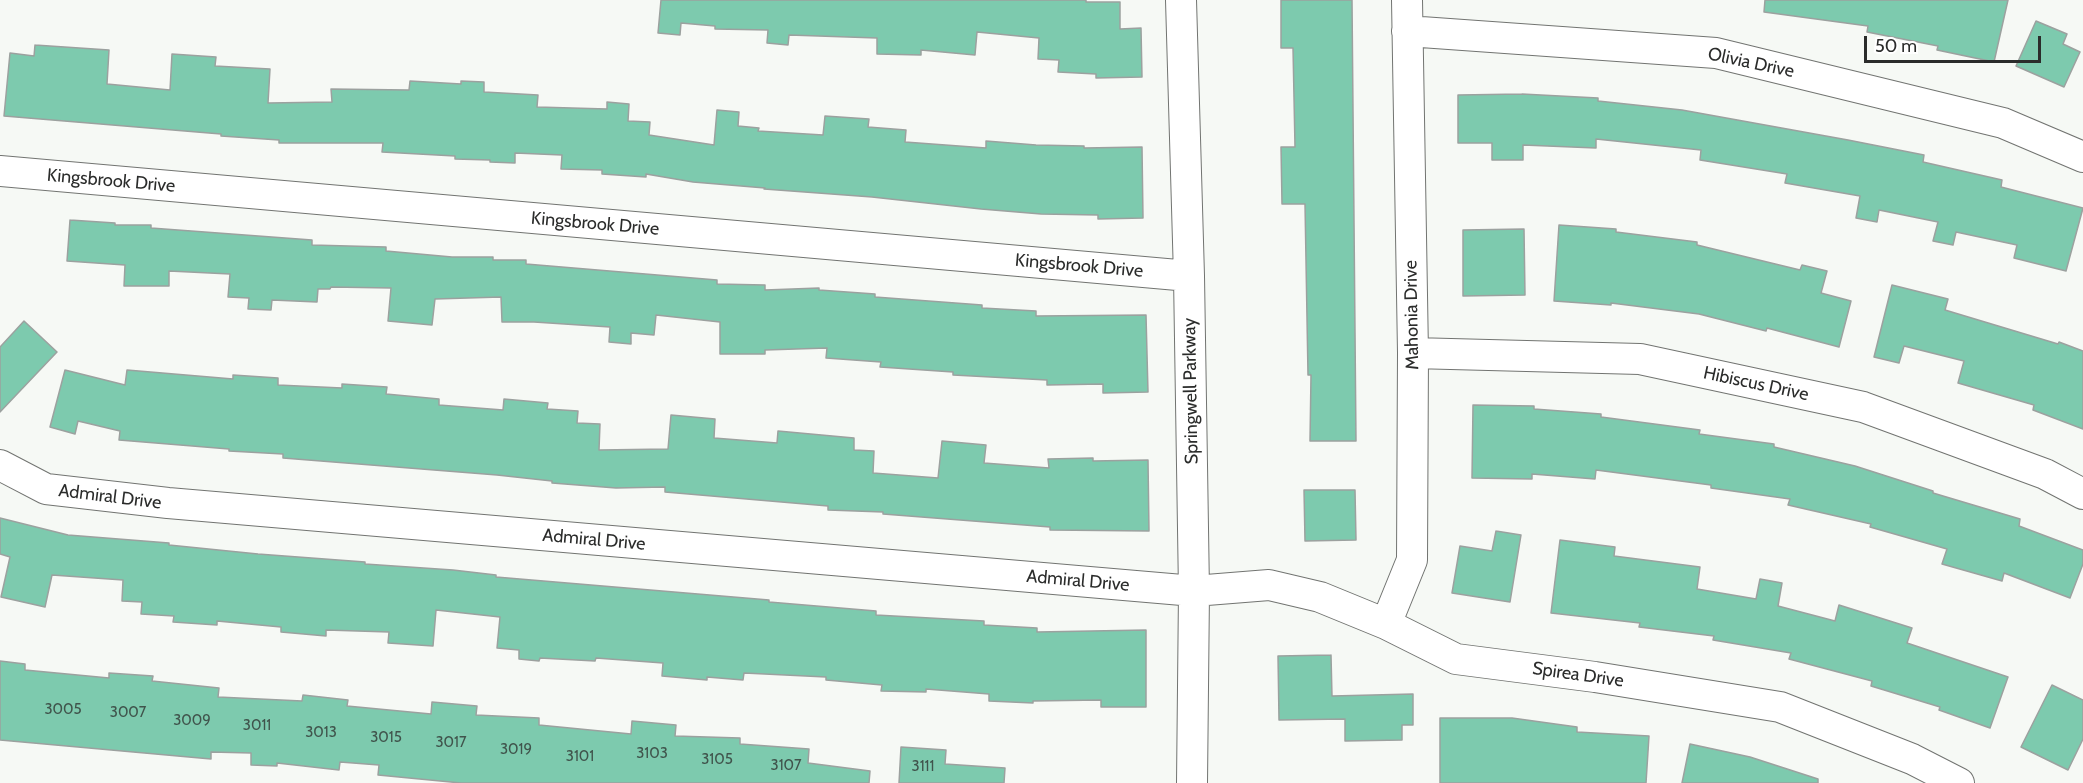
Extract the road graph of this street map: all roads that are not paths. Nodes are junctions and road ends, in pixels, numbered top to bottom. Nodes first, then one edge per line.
1 (1181, 0) edge
2 (1407, 0) edge
3 (1407, 30) junction
4 (2083, 157) edge
5 (0, 171) edge
6 (1190, 276) junction
7 (1413, 353) junction
8 (0, 465) edge
9 (2083, 494) edge
10 (1194, 591) junction
11 (1386, 624) junction
12 (1192, 783) edge
13 (1959, 783) edge

1 - 6 street, Springwell Parkway
2 - 3 street, Mahonia Drive
3 - 4 street, Olivia Drive
3 - 7 street, Mahonia Drive
5 - 6 street, Kingsbrook Drive
6 - 10 street, Springwell Parkway
7 - 9 street, Hibiscus Drive
7 - 11 street, Mahonia Drive
8 - 10 street, Admiral Drive
10 - 11 street, Spirea Drive
10 - 12 street, Springwell Parkway
11 - 13 street, Spirea Drive

